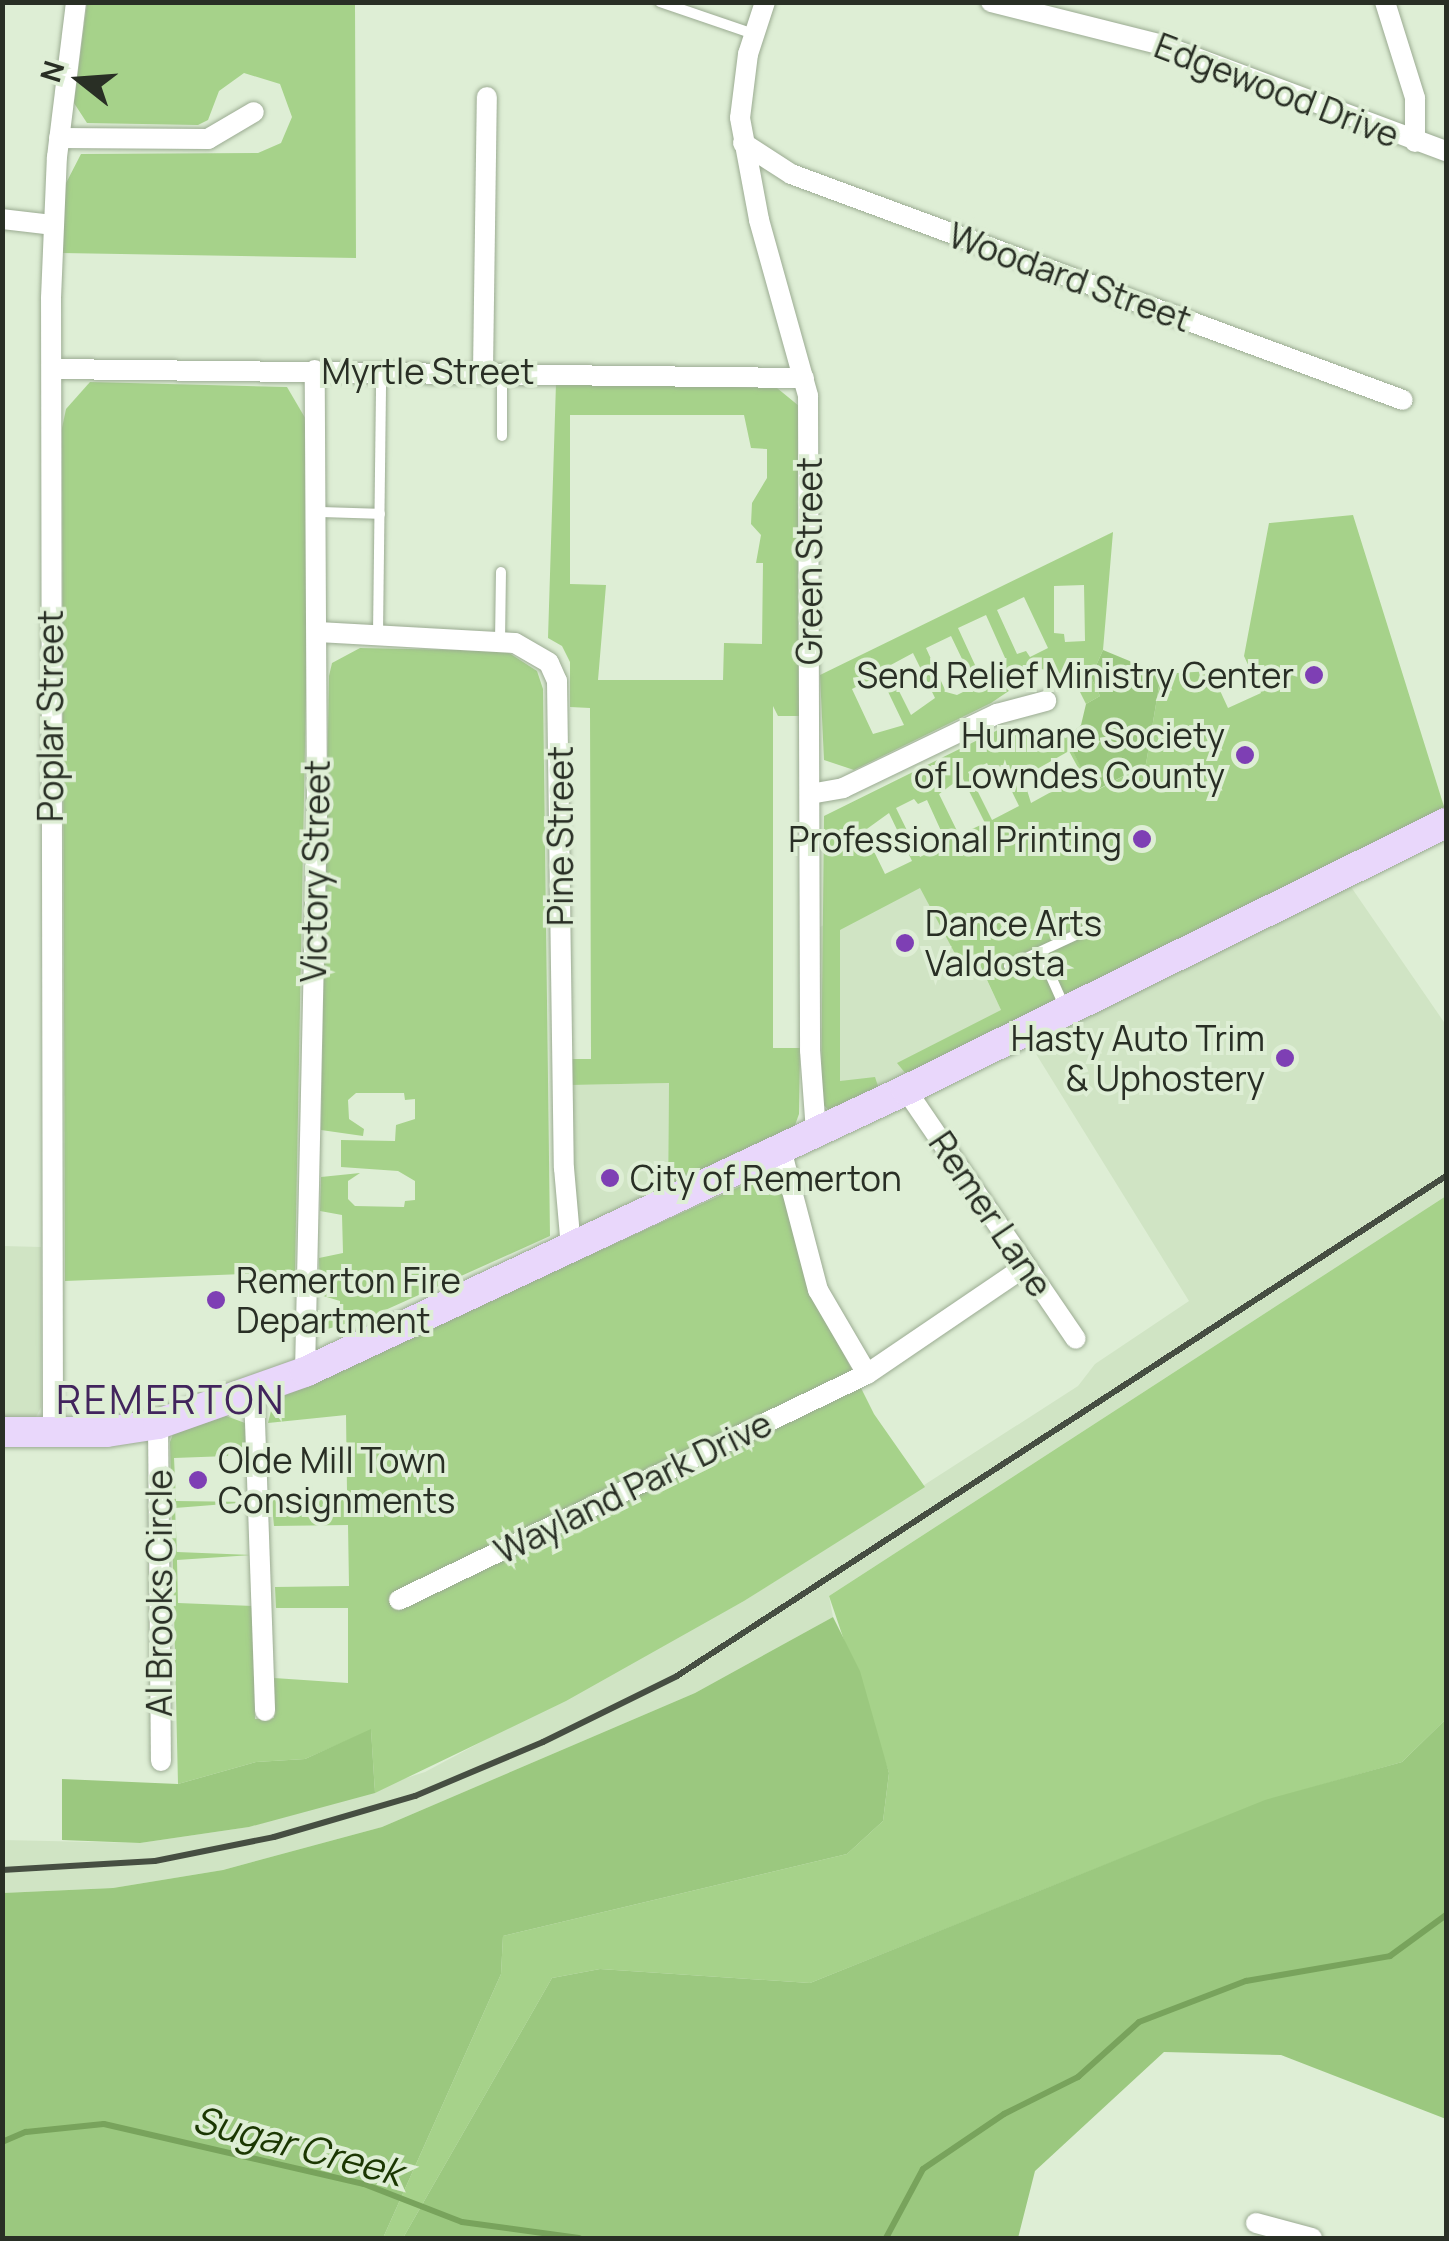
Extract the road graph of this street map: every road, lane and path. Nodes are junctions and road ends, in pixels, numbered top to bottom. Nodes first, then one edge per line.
1 (76, 2) edge
2 (660, 2) edge
3 (991, 2) edge
4 (1385, 2) edge
5 (761, 4) edge
6 (754, 34) junction
7 (487, 97) dead end
8 (254, 112) dead end
9 (60, 138) junction
10 (1415, 142) junction
11 (743, 143) junction
12 (1446, 151) edge
13 (2, 219) edge
14 (53, 225) junction
15 (52, 369) junction
16 (315, 370) junction
17 (381, 371) junction
18 (493, 371) junction
19 (804, 378) junction
20 (1404, 400) dead end
21 (502, 436) dead end
22 (318, 512) junction
23 (380, 514) junction
24 (501, 572) dead end
25 (318, 632) junction
26 (378, 634) junction
27 (500, 642) junction
28 (1046, 701) dead end
29 (810, 794) junction
30 (1446, 822) edge
31 (1084, 931) dead end
32 (1040, 952) junction
33 (1009, 966) dead end
34 (1066, 1009) junction
35 (906, 1090) junction
36 (816, 1132) junction
37 (781, 1149) junction
38 (571, 1248) junction
39 (1026, 1266) junction
40 (1076, 1338) dead end
41 (304, 1372) junction
42 (867, 1374) junction
43 (254, 1393) junction
44 (158, 1424) junction
45 (2, 1432) edge
46 (53, 1432) junction
47 (399, 1600) dead end
48 (265, 1711) dead end
49 (161, 1761) dead end
50 (1256, 2223) dead end
51 (1312, 2238) edge

1 - 9 street, Poplar Street
2 - 6 lane
3 - 10 street, Edgewood Drive
4 - 10 street
5 - 6 street, Green Street
6 - 11 street, Green Street
7 - 18 street
8 - 9 street
9 - 14 street, Poplar Street
10 - 12 street, Edgewood Drive
11 - 19 street, Green Street
11 - 20 street, Woodard Street
13 - 14 street
14 - 15 street, Poplar Street
15 - 16 street, Myrtle Street
15 - 46 street, Poplar Street
16 - 17 street, Myrtle Street
16 - 22 street, Victory Street
17 - 18 street, Myrtle Street
17 - 23 lane
18 - 19 street, Myrtle Street
18 - 21 lane
19 - 29 street, Green Street
22 - 23 lane
22 - 25 street, Victory Street
23 - 26 lane
24 - 27 lane
25 - 26 street, Pine Street
25 - 41 street, Victory Street
26 - 27 street, Pine Street
27 - 38 street, Pine Street
28 - 29 street
29 - 36 street, Green Street
30 - 34 street
31 - 32 lane
32 - 33 lane
32 - 34 lane
34 - 35 street
35 - 36 street
35 - 39 street, Remer Lane
36 - 37 street
37 - 38 street
37 - 42 street
38 - 41 street
39 - 40 street, Remer Lane
39 - 42 street, Wayland Park Drive
41 - 43 street
42 - 47 street, Wayland Park Drive
43 - 44 street
43 - 48 street
44 - 46 street
44 - 49 street, Al Brooks Circle
45 - 46 street
50 - 51 street

